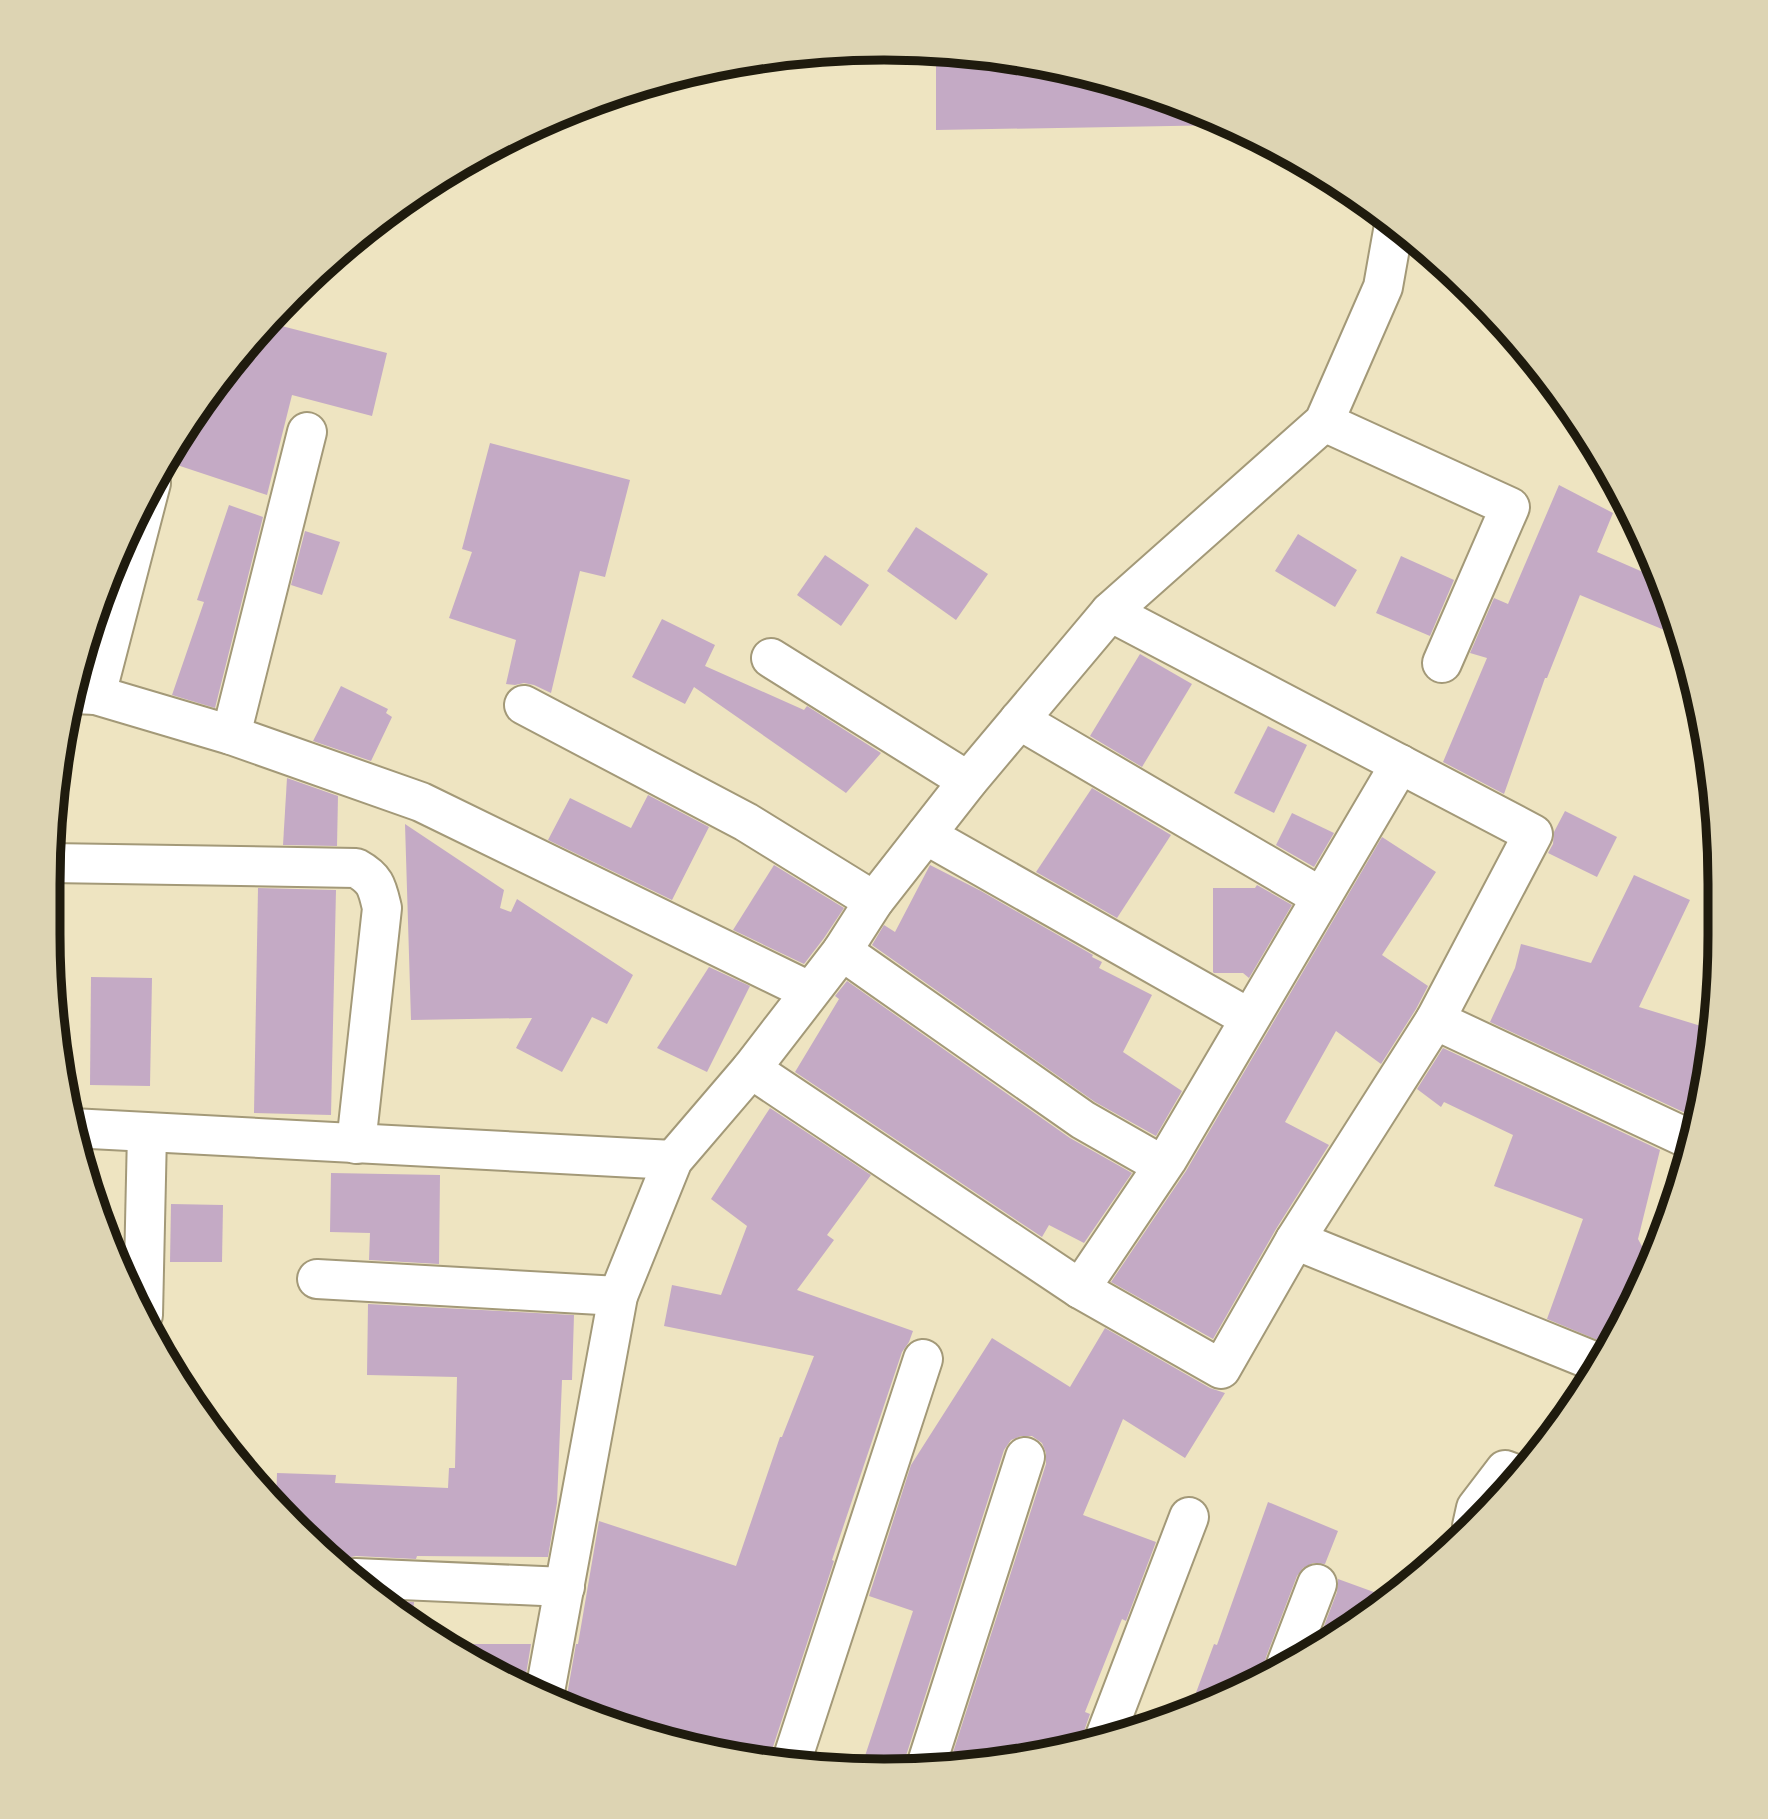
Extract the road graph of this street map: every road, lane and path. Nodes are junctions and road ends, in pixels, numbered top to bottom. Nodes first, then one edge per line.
1 (1392, 235) edge
2 (1324, 422) junction
3 (307, 432) dead end
4 (130, 552) edge
5 (1111, 612) junction
6 (771, 658) dead end
7 (1442, 663) dead end
8 (85, 695) edge
9 (524, 705) dead end
10 (1019, 720) junction
11 (231, 735) junction
12 (1400, 764) junction
13 (968, 781) junction
14 (926, 835) junction
15 (60, 863) edge
16 (1321, 897) junction
17 (874, 901) junction
18 (842, 951) junction
19 (809, 991) junction
20 (1249, 1018) junction
21 (1435, 1020) junction
22 (751, 1069) junction
23 (83, 1129) edge
24 (147, 1133) junction
25 (1683, 1136) edge
26 (356, 1144) junction
27 (673, 1160) junction
28 (1162, 1165) junction
29 (1295, 1240) junction
30 (317, 1279) dead end
31 (1080, 1289) junction
32 (618, 1296) junction
33 (143, 1297) edge
34 (923, 1359) dead end
35 (1590, 1360) edge
36 (1025, 1457) dead end
37 (1510, 1472) edge
38 (1476, 1509) edge
39 (1189, 1517) dead end
40 (369, 1579) edge
41 (1317, 1584) dead end
42 (565, 1587) junction
43 (1291, 1652) edge
44 (546, 1687) edge
45 (1108, 1728) edge
46 (794, 1754) edge
47 (928, 1758) edge

1 - 2 street
2 - 5 street
2 - 7 street
3 - 11 street
4 - 8 street
5 - 10 street
5 - 12 street
6 - 13 street
8 - 11 street
9 - 17 street
10 - 13 street
10 - 16 street
11 - 19 street
12 - 16 street
12 - 21 street
13 - 14 street
14 - 17 street
14 - 20 street
15 - 26 street
16 - 20 street
17 - 18 street
18 - 19 street
18 - 28 street
19 - 22 street
20 - 28 street
21 - 25 street
21 - 29 street
22 - 27 street
22 - 31 street
23 - 24 street
24 - 26 street
24 - 33 street
26 - 27 street
27 - 32 street
28 - 31 street
29 - 31 street
29 - 35 street
30 - 32 street
32 - 42 street
34 - 46 street
36 - 47 street
37 - 38 street
39 - 45 street
40 - 42 street
41 - 43 street
42 - 44 street

